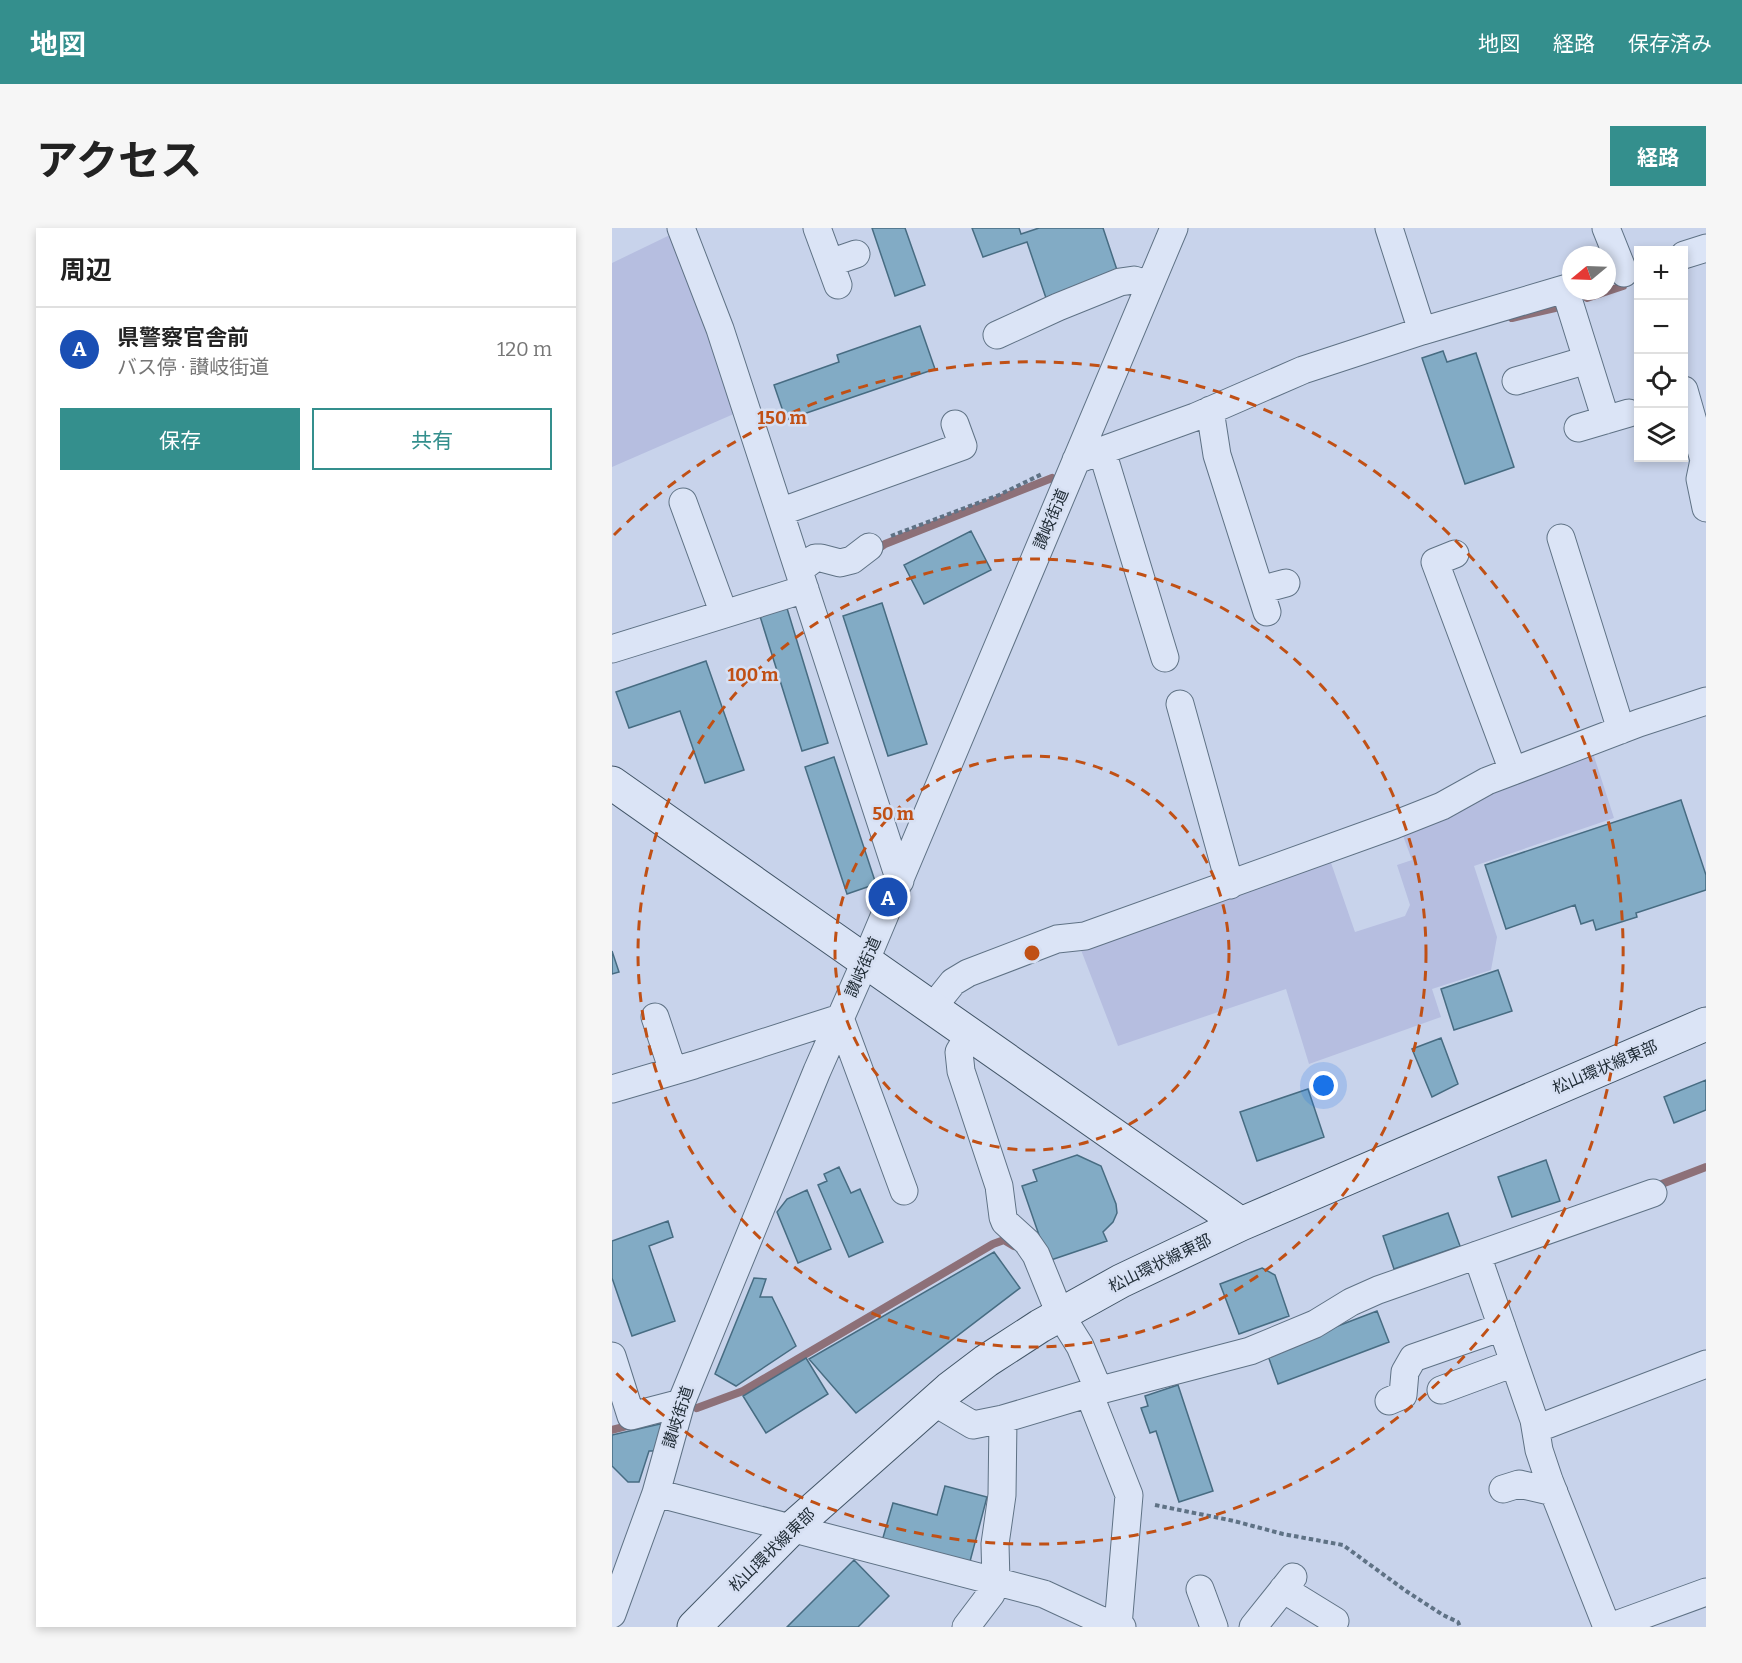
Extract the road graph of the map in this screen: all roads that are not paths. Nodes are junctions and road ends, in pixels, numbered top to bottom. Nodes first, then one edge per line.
1 (681, 228) edge
2 (817, 228) edge
3 (1174, 228) edge
4 (1389, 228) edge
5 (1606, 228) edge
6 (1706, 248) edge
7 (1688, 253) edge
8 (856, 254) dead end
9 (1629, 271) edge
10 (1150, 285) junction
11 (1562, 290) edge
12 (1571, 300) edge
13 (1422, 331) junction
14 (997, 335) dead end
15 (1587, 360) junction
16 (1516, 381) dead end
17 (1688, 407) edge
18 (1210, 410) junction
19 (955, 424) dead end
20 (1578, 428) dead end
21 (1102, 451) junction
22 (1076, 460) junction
23 (683, 502) dead end
24 (1706, 508) edge
25 (780, 512) junction
26 (1561, 538) dead end
27 (869, 547) road end
28 (1455, 554) dead end
29 (802, 579) junction
30 (1286, 583) dead end
31 (724, 614) junction
32 (613, 645) edge
33 (1165, 658) dead end
34 (1706, 701) edge
35 (1180, 704) dead end
36 (1621, 730) junction
37 (1513, 771) junction
38 (612, 783) edge
39 (900, 881) junction
40 (1230, 885) junction
41 (865, 962) junction
42 (933, 1007) junction
43 (655, 1017) dead end
44 (840, 1018) junction
45 (1706, 1024) edge
46 (970, 1033) junction
47 (673, 1071) junction
48 (612, 1089) edge
49 (904, 1191) dead end
50 (1653, 1193) dead end
51 (1241, 1224) junction
52 (1477, 1255) junction
53 (1060, 1314) junction
54 (1502, 1327) junction
55 (612, 1357) edge
56 (1514, 1363) junction
57 (1706, 1364) edge
58 (1441, 1390) dead end
59 (1093, 1392) junction
60 (1389, 1401) dead end
61 (681, 1402) junction
62 (934, 1402) junction
63 (1003, 1419) junction
64 (1536, 1429) junction
65 (1503, 1489) dead end
66 (1554, 1492) junction
67 (656, 1493) junction
68 (791, 1529) junction
69 (996, 1582) junction
70 (1200, 1589) dead end
71 (1706, 1592) edge
72 (612, 1614) edge
73 (1335, 1621) dead end
74 (699, 1625) edge
75 (1120, 1626) edge
76 (623, 1627) edge
77 (966, 1627) edge
78 (1215, 1627) edge
79 (1253, 1627) edge
80 (1609, 1627) edge

1 - 25 street
2 - 8 street
3 - 10 street, 讃岐街道
4 - 13 street
5 - 9 street
6 - 7 street
10 - 14 street
10 - 22 street, 讃岐街道
11 - 13 street
12 - 15 street
13 - 18 street
15 - 16 street
15 - 20 street
17 - 24 street
18 - 21 street
18 - 30 street
19 - 25 street
21 - 22 street
21 - 33 street
22 - 39 street, 讃岐街道
23 - 31 street
25 - 29 street
26 - 36 street
27 - 29 street
28 - 37 street
29 - 31 street
29 - 39 street
31 - 32 street
34 - 36 street
35 - 40 street
36 - 37 street
37 - 40 street
38 - 41 street
39 - 41 street, 讃岐街道
40 - 42 street
41 - 42 street
41 - 44 street, 讃岐街道
42 - 46 street
43 - 47 street
44 - 47 street
44 - 49 street
44 - 61 street, 讃岐街道
45 - 51 street, 松山環状線東部
46 - 51 street
46 - 53 street
47 - 48 street
50 - 52 street
51 - 53 street, 松山環状線東部
52 - 54 street
52 - 59 street
53 - 59 street
53 - 62 street, 松山環状線東部
54 - 56 street
54 - 60 street
55 - 61 street
56 - 58 street
56 - 64 street
57 - 64 street
59 - 63 street
59 - 75 street
61 - 67 street, 讃岐街道
62 - 63 street
62 - 68 street, 松山環状線東部
63 - 69 street
64 - 66 street
65 - 66 street
66 - 80 street
67 - 68 street
67 - 72 street, 讃岐街道
68 - 69 street
68 - 74 street, 松山環状線東部
69 - 75 street
69 - 77 street
70 - 78 street
71 - 80 street
72 - 76 street
73 - 79 street

